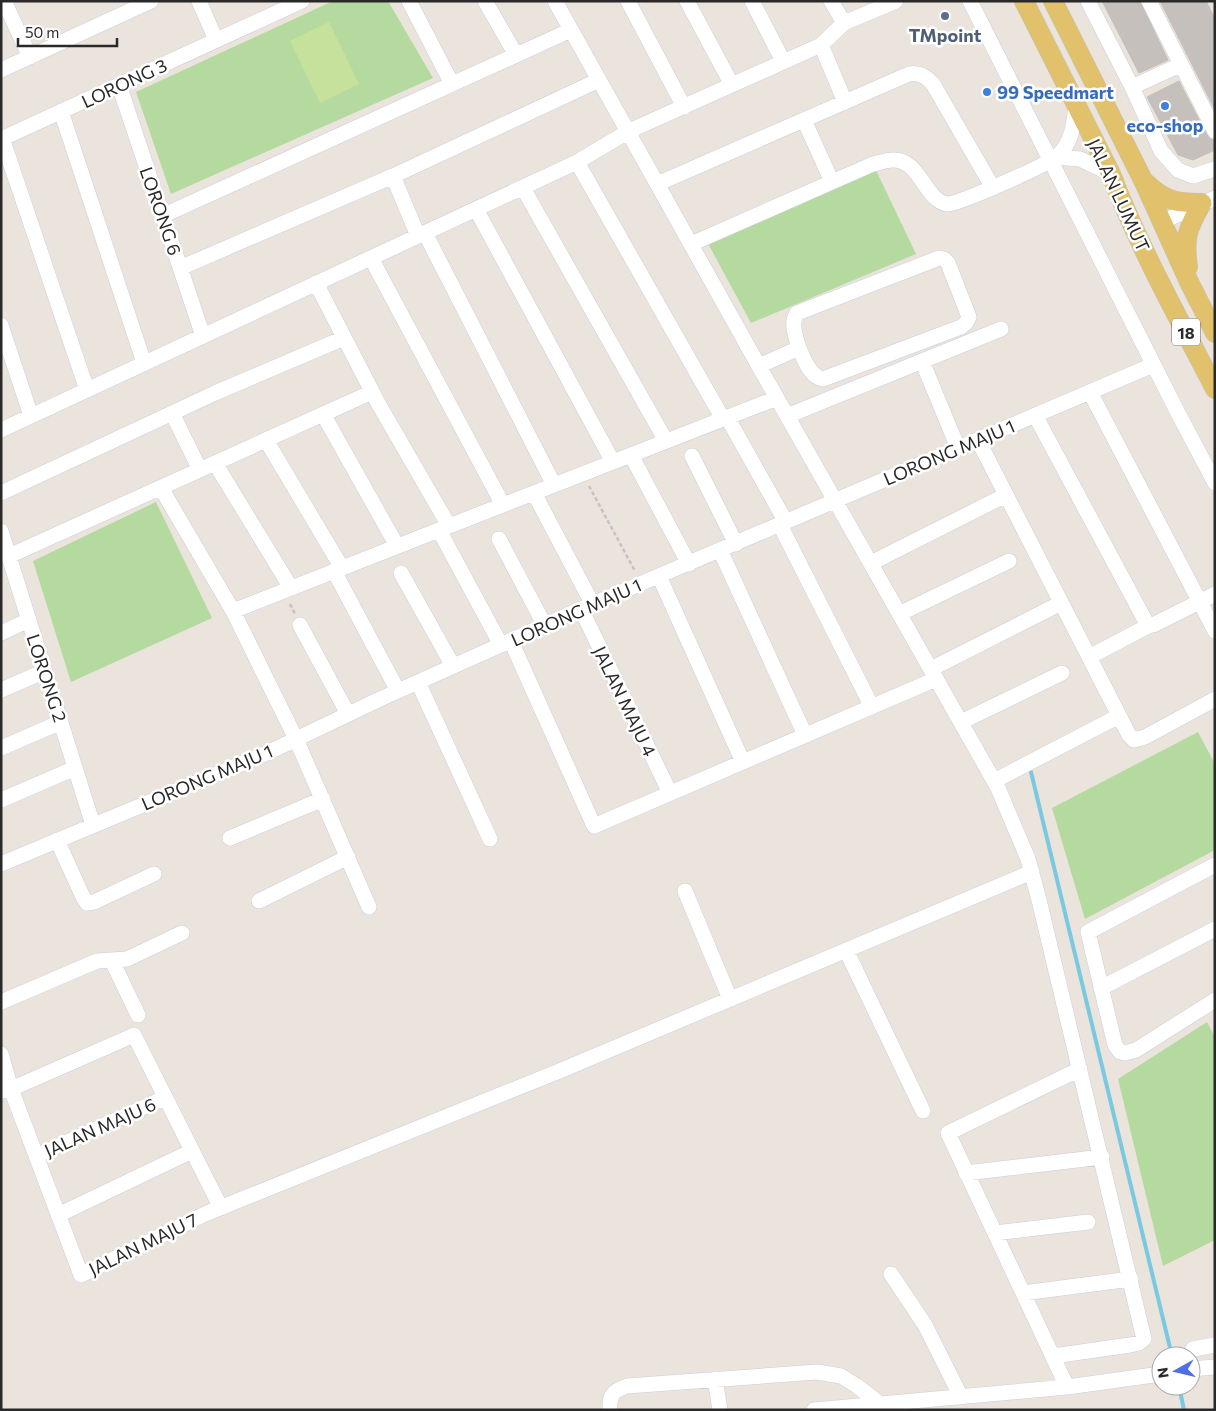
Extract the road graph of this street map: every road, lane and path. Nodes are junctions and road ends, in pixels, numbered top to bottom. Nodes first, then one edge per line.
1 (4, 1) edge
2 (151, 1) edge
3 (199, 1) edge
4 (302, 1) edge
5 (409, 1) edge
6 (485, 1) edge
7 (555, 1) edge
8 (628, 1) edge
9 (687, 1) edge
10 (752, 1) edge
11 (832, 1) edge
12 (896, 1) edge
13 (970, 1) edge
14 (1024, 1) edge
15 (1038, 1) edge
16 (1053, 1) edge
17 (1088, 1) edge
18 (1149, 1) edge
19 (844, 23) junction
20 (571, 30) junction
21 (216, 40) junction
22 (1046, 43) junction
23 (821, 45) junction
24 (516, 55) junction
25 (30, 57) junction
26 (783, 61) junction
27 (1180, 64) junction
28 (1, 70) edge
29 (599, 80) junction
30 (452, 84) junction
31 (118, 85) junction
32 (732, 85) junction
33 (1132, 87) junction
34 (845, 102) junction
35 (1076, 105) junction
36 (684, 108) junction
37 (61, 112) junction
38 (804, 120) junction
39 (629, 131) junction
40 (1215, 131) edge
41 (2, 139) edge
42 (1054, 159) junction
43 (577, 162) junction
44 (1215, 169) edge
45 (1111, 174) junction
46 (393, 176) junction
47 (1143, 180) junction
48 (832, 182) junction
49 (658, 184) junction
50 (523, 188) junction
51 (992, 188) junction
52 (1119, 194) junction
53 (1208, 200) edge
54 (476, 209) junction
55 (162, 216) junction
56 (1162, 222) junction
57 (421, 235) junction
58 (691, 244) junction
59 (371, 258) junction
60 (180, 268) junction
61 (1157, 274) junction
62 (316, 283) junction
63 (1190, 284) junction
64 (1, 326) edge
65 (1001, 329) dead end
66 (1215, 333) edge
67 (203, 336) junction
68 (344, 338) junction
69 (799, 348) junction
70 (922, 360) junction
71 (144, 364) junction
72 (1153, 365) junction
73 (759, 366) junction
74 (1215, 389) edge
75 (87, 390) junction
76 (372, 392) junction
77 (1090, 392) junction
78 (777, 398) junction
79 (172, 414) junction
80 (323, 414) junction
81 (1035, 415) junction
82 (31, 416) junction
83 (787, 416) junction
84 (725, 418) junction
85 (1, 430) edge
86 (266, 440) junction
87 (978, 440) junction
88 (666, 441) junction
89 (958, 448) junction
90 (631, 455) junction
91 (692, 456) dead end
92 (613, 462) junction
93 (215, 463) junction
94 (200, 470) junction
95 (582, 474) junction
96 (1215, 483) edge
97 (554, 485) junction
98 (161, 488) junction
99 (534, 493) junction
100 (1, 494) edge
101 (1006, 495) junction
102 (836, 501) junction
103 (503, 505) junction
104 (783, 523) junction
105 (444, 528) junction
106 (1, 531) edge
107 (499, 539) dead end
108 (736, 544) junction
109 (397, 546) junction
110 (720, 550) junction
111 (1010, 561) dead end
112 (871, 563) junction
113 (689, 564) junction
114 (8, 567) edge
115 (338, 570) junction
116 (401, 573) dead end
117 (659, 576) junction
118 (641, 584) junction
119 (287, 590) junction
120 (1215, 594) edge
121 (1200, 602) junction
122 (1061, 603) junction
123 (587, 607) junction
124 (233, 611) junction
125 (899, 614) junction
126 (29, 620) junction
127 (300, 625) joint
128 (1150, 625) junction
129 (545, 626) junction
130 (1215, 631) edge
131 (1, 633) edge
132 (506, 643) junction
133 (1089, 657) junction
134 (453, 666) junction
135 (45, 671) junction
136 (1062, 673) dead end
137 (934, 674) junction
138 (418, 682) junction
139 (1, 690) edge
140 (398, 690) junction
141 (1215, 699) edge
142 (872, 707) junction
143 (348, 714) junction
144 (1119, 716) junction
145 (61, 722) junction
146 (961, 722) junction
147 (805, 735) junction
148 (296, 739) junction
149 (1, 748) edge
150 (742, 762) junction
151 (75, 768) junction
152 (994, 781) junction
153 (670, 793) junction
154 (323, 799) junction
155 (1, 800) edge
156 (93, 825) junction
157 (230, 838) dead end
158 (490, 839) dead end
159 (57, 840) junction
160 (348, 857) junction
161 (1, 864) edge
162 (1215, 865) edge
163 (1032, 872) junction
164 (154, 874) dead end
165 (686, 892) dead end
166 (260, 901) dead end
167 (370, 907) dead end
168 (1215, 929) edge
169 (182, 933) dead end
170 (846, 950) junction
171 (112, 960) junction
172 (1101, 988) junction
173 (730, 998) junction
174 (1215, 1000) edge
175 (1, 1002) edge
176 (138, 1015) dead end
177 (1, 1054) edge
178 (1080, 1070) junction
179 (6, 1090) edge
180 (164, 1098) junction
181 (923, 1111) dead end
182 (192, 1151) junction
183 (36, 1156) junction
184 (1102, 1157) junction
185 (966, 1173) junction
186 (220, 1208) junction
187 (58, 1215) junction
188 (1088, 1222) dead end
189 (994, 1233) junction
190 (891, 1274) dead end
191 (1131, 1279) junction
192 (1023, 1293) junction
193 (1215, 1346) edge
194 (1201, 1348) edge
195 (1053, 1356) junction
196 (1215, 1367) edge
197 (1201, 1368) edge
198 (1151, 1375) edge
199 (715, 1380) junction
200 (1067, 1387) junction
201 (961, 1397) junction
202 (880, 1404) junction
203 (610, 1410) edge
204 (720, 1410) edge
205 (814, 1410) edge

1 - 25 street
2 - 25 street
3 - 21 street
4 - 21 street, LORONG 3
5 - 30 street
6 - 24 street
7 - 20 street
8 - 36 street
9 - 32 street
10 - 26 street
11 - 19 street
12 - 19 street
13 - 42 street
14 - 22 main road, JALAN LUMUT / 18
15 - 22 main road
16 - 47 main road, JALAN LUMUT / 18
17 - 33 street
18 - 27 street
19 - 23 street
20 - 24 street
20 - 29 street
21 - 31 street, LORONG 3
22 - 35 main road, JALAN LUMUT / 18
23 - 26 street
23 - 34 street
24 - 30 street
25 - 28 street
26 - 32 street
27 - 33 street
27 - 40 street
29 - 39 street
29 - 46 street
30 - 55 street
31 - 37 street, LORONG 3
31 - 55 street, LORONG 6
32 - 36 street
33 - 44 street
34 - 38 street
34 - 51 street
35 - 42 street
35 - 45 main road, JALAN LUMUT / 18
36 - 39 street
37 - 41 street, LORONG 3
37 - 71 street
38 - 48 street
38 - 49 street
39 - 43 street
39 - 49 street
41 - 75 street
42 - 45 street
42 - 51 street
42 - 72 street
43 - 50 street
43 - 84 street
45 - 52 main road, JALAN LUMUT / 18
46 - 57 street
46 - 60 street
47 - 53 main road
47 - 56 main road, JALAN LUMUT / 18
48 - 51 street
48 - 58 street
49 - 58 street
50 - 54 street
50 - 88 street
52 - 56 main road
52 - 61 main road, JALAN LUMUT / 18
53 - 56 street
53 - 63 main road
54 - 57 street
54 - 92 street
55 - 60 street, LORONG 6
56 - 61 main road
56 - 63 main road, JALAN LUMUT / 18
57 - 59 street
57 - 97 street
58 - 73 street
59 - 62 street
59 - 103 street
60 - 67 street, LORONG 6
61 - 74 main road, JALAN LUMUT / 18
62 - 67 street
62 - 68 street
63 - 66 main road, JALAN LUMUT / 18
64 - 82 street
65 - 70 street
67 - 71 street
68 - 76 street
68 - 79 street
69 - 69 street
69 - 73 street
70 - 83 street
70 - 89 street
71 - 75 street
72 - 77 street, LORONG MAJU 1
72 - 96 street
73 - 78 street
75 - 82 street
76 - 80 street
76 - 105 street
77 - 81 street, LORONG MAJU 1
77 - 121 street
78 - 83 street
78 - 84 street
79 - 94 street
79 - 100 street
80 - 86 street
80 - 109 street
81 - 87 street, LORONG MAJU 1
81 - 128 street
82 - 85 street
83 - 102 street
84 - 88 street
84 - 104 street
86 - 93 street
86 - 115 street
87 - 89 street, LORONG MAJU 1
87 - 101 street
88 - 90 street
89 - 102 street, LORONG MAJU 1
90 - 92 street
90 - 113 street
91 - 108 street
92 - 95 street
93 - 94 street
93 - 119 street
94 - 98 street
95 - 97 street
95 - 118 path
97 - 99 street
98 - 114 street
98 - 124 street
99 - 103 street
99 - 123 street, JALAN MAJU 4
101 - 112 street
101 - 122 street
102 - 104 street, LORONG MAJU 1
102 - 112 street
103 - 105 street
104 - 108 street, LORONG MAJU 1
104 - 142 street
105 - 109 street
105 - 132 street
106 - 114 street, LORONG 2
107 - 129 street
108 - 110 street, LORONG MAJU 1
109 - 115 street
110 - 113 street, LORONG MAJU 1
110 - 147 street
111 - 125 street
112 - 125 street
113 - 117 street, LORONG MAJU 1
114 - 126 street, LORONG 2
115 - 119 street
115 - 140 street
116 - 134 street
117 - 118 street, LORONG MAJU 1
117 - 150 street
118 - 123 street, LORONG MAJU 1
119 - 124 street
119 - 127 path
120 - 121 street
121 - 128 street
121 - 130 street
122 - 133 street
122 - 137 street
123 - 129 street, LORONG MAJU 1
123 - 153 street, JALAN MAJU 4
124 - 148 street
125 - 137 street
126 - 131 street
126 - 135 street, LORONG 2
127 - 143 street
128 - 133 street
129 - 132 street, LORONG MAJU 1
132 - 134 street, LORONG MAJU 1
132 - 153 street
133 - 144 street
134 - 138 street, LORONG MAJU 1
135 - 139 street
135 - 145 street, LORONG 2
136 - 146 street
137 - 142 street
137 - 146 street
138 - 140 street, LORONG MAJU 1
138 - 158 street
140 - 143 street, LORONG MAJU 1
141 - 144 street
142 - 147 street
143 - 148 street, LORONG MAJU 1
144 - 152 street
145 - 149 street
145 - 151 street, LORONG 2
146 - 152 street
147 - 150 street
148 - 154 street
148 - 156 street, LORONG MAJU 1
150 - 153 street
151 - 155 street
151 - 156 street, LORONG 2
152 - 163 street
154 - 157 street
154 - 160 street
156 - 159 street, LORONG MAJU 1
159 - 161 street, LORONG MAJU 1
159 - 164 street
160 - 166 street
160 - 167 street
162 - 172 street
163 - 170 street, JALAN MAJU 7
163 - 178 street
165 - 173 street
168 - 172 street
169 - 171 street
170 - 173 street, JALAN MAJU 7
170 - 181 street
171 - 175 street
171 - 176 street
172 - 174 street
173 - 186 street, JALAN MAJU 7
177 - 179 street
178 - 184 street
178 - 185 street
179 - 180 street
179 - 183 street
180 - 182 street
180 - 183 street, JALAN MAJU 6
182 - 186 street
182 - 187 street
183 - 187 street
184 - 185 street
184 - 191 street
185 - 189 street
186 - 187 street, JALAN MAJU 7
188 - 189 street
189 - 192 street
190 - 201 street
191 - 192 street
191 - 195 street
192 - 195 street
193 - 194 street
195 - 200 street
196 - 197 street
198 - 200 street
199 - 202 street
199 - 203 street
199 - 204 street
200 - 201 street
201 - 202 street
202 - 205 street

